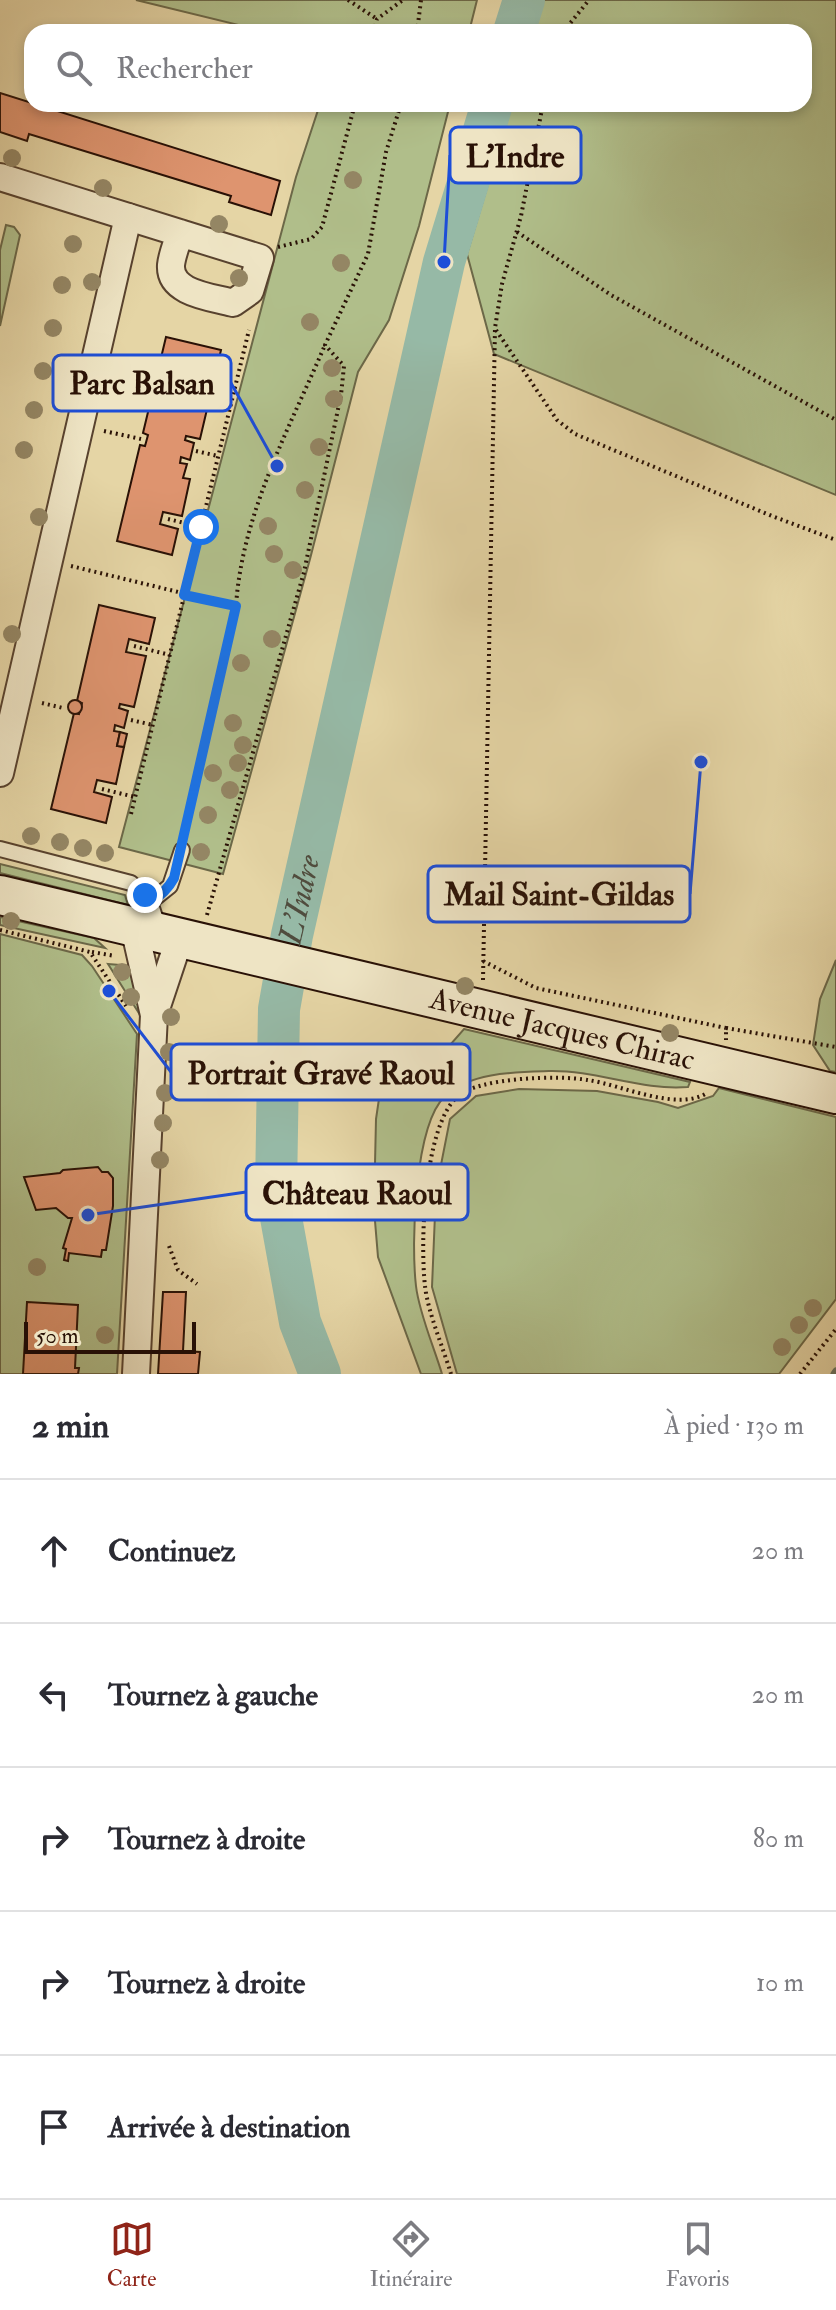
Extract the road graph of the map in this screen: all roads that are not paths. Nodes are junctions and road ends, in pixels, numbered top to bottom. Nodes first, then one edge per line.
1 (0, 177) edge
2 (128, 217) junction
3 (180, 233) junction
4 (0, 773) edge
5 (0, 849) edge
6 (182, 850) road end
7 (0, 895) edge
8 (173, 925) junction
9 (154, 1015) junction
10 (836, 1094) edge
11 (136, 1374) edge

1 - 2 street
2 - 3 street
2 - 4 street
3 - 3 street
5 - 8 lane
6 - 8 lane
7 - 8 main road, Avenue Jacques Chirac
8 - 9 street
8 - 9 street
8 - 10 main road, Avenue Jacques Chirac
9 - 11 street

